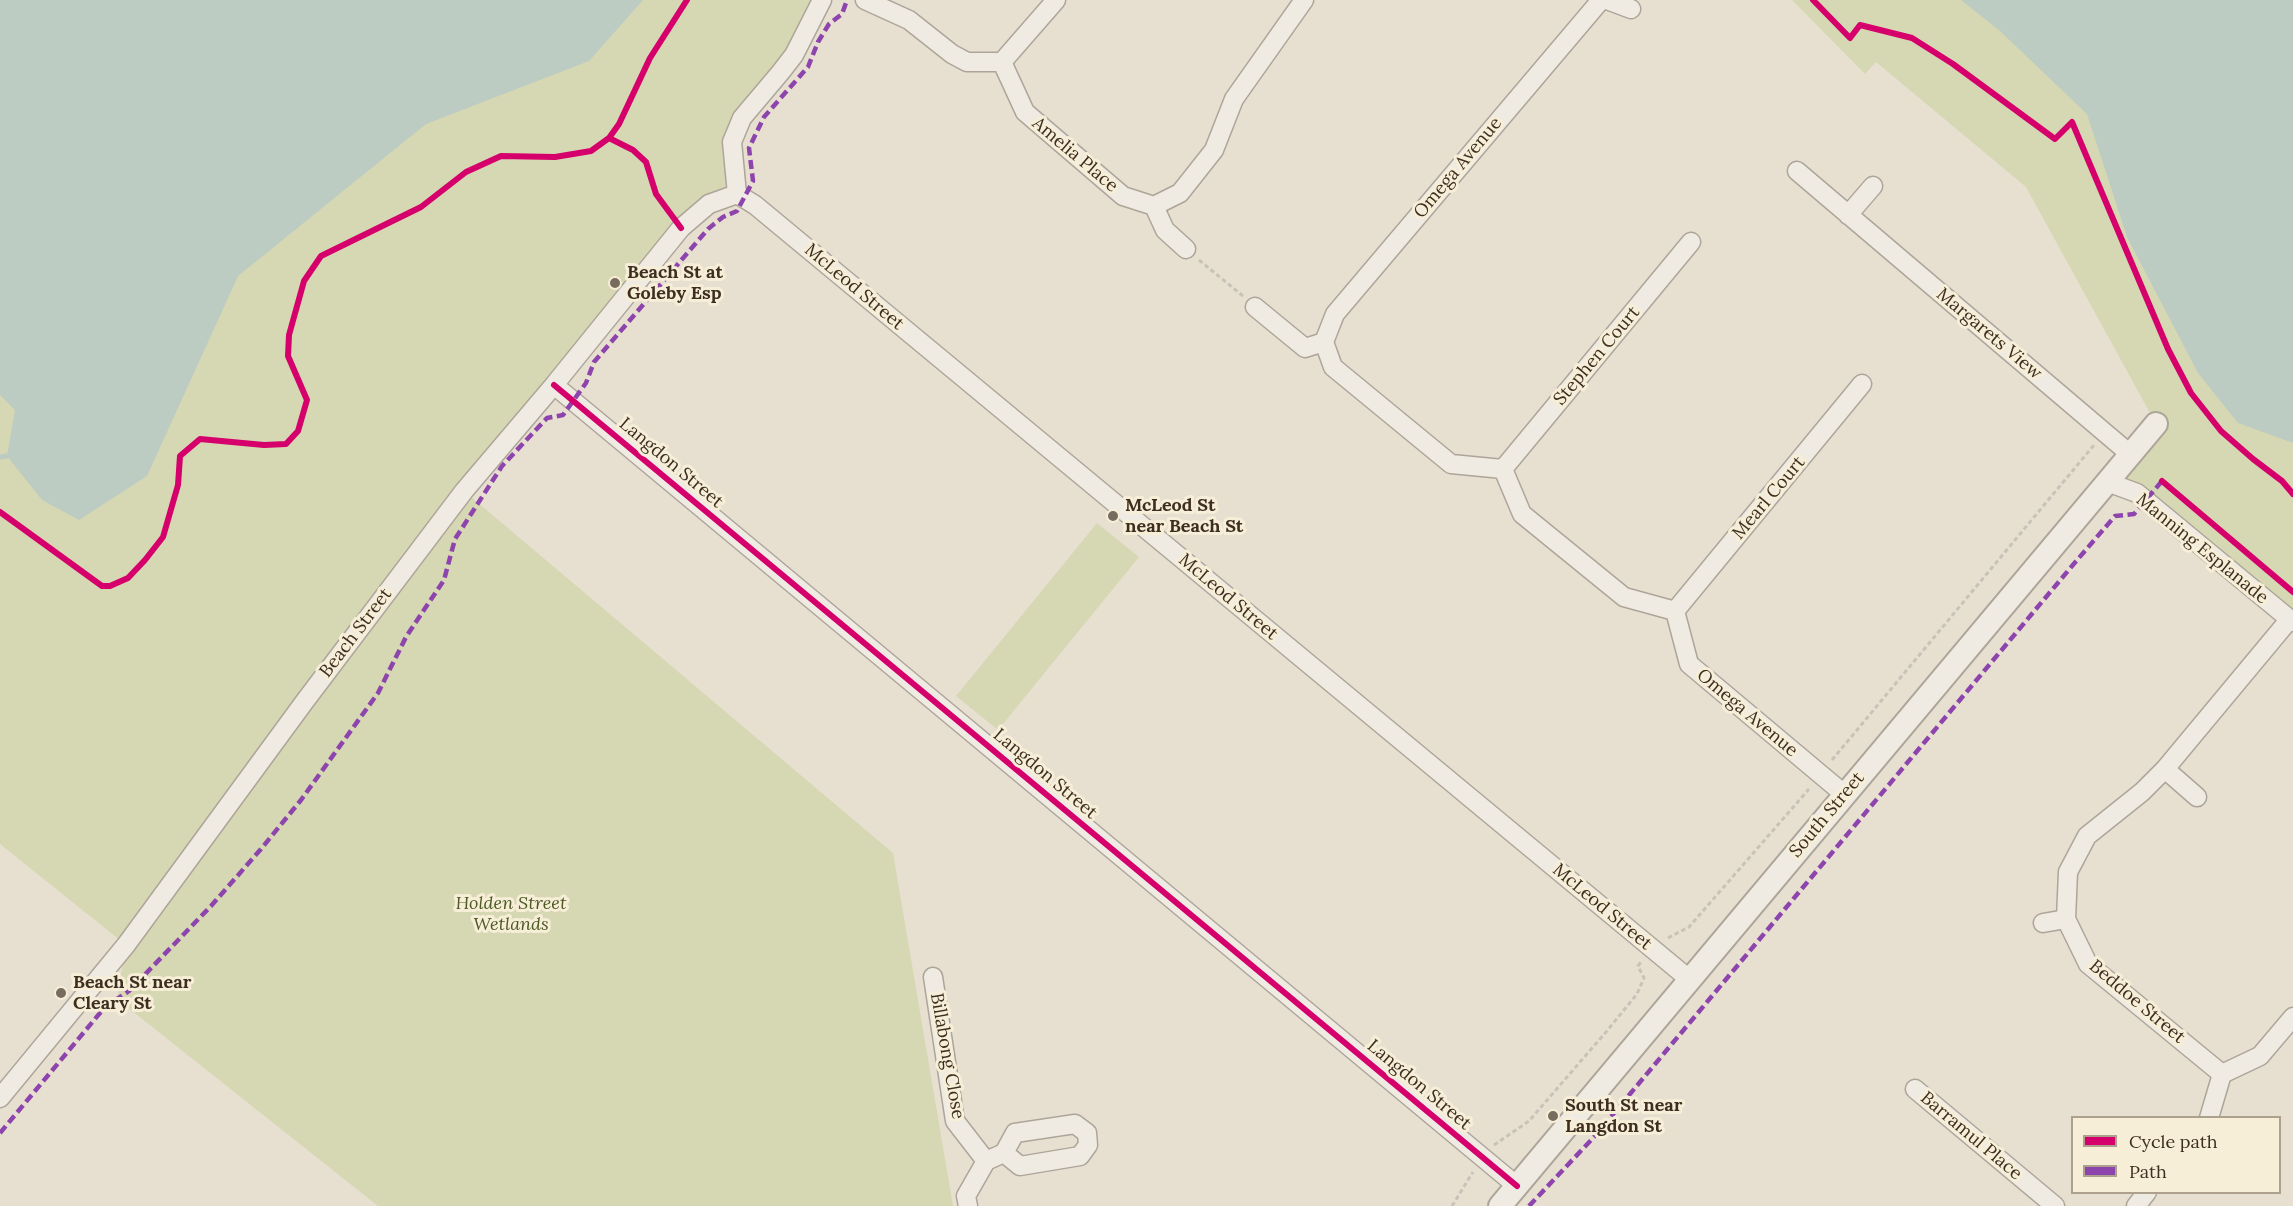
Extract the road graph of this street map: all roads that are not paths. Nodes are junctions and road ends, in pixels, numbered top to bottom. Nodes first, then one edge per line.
1 (822, 0) edge
2 (866, 0) edge
3 (1056, 0) edge
4 (1304, 0) edge
5 (1601, 0) edge
6 (1607, 0) edge
7 (1631, 9) dead end
8 (1002, 62) junction
9 (1797, 171) dead end
10 (1873, 186) dead end
11 (737, 194) junction
12 (1155, 206) junction
13 (1848, 215) junction
14 (1691, 242) dead end
15 (1186, 249) road end
16 (1255, 307) road end
17 (1324, 342) junction
18 (1862, 384) dead end
19 (554, 385) junction
20 (2156, 424) dead end
21 (2130, 454) junction
22 (1503, 469) junction
23 (2107, 482) junction
24 (1675, 611) junction
25 (2291, 621) edge
26 (2165, 769) junction
27 (1844, 794) junction
28 (2198, 797) dead end
29 (2066, 919) junction
30 (2043, 923) dead end
31 (933, 977) dead end
32 (1689, 979) junction
33 (2293, 1017) edge
34 (2222, 1074) junction
35 (6, 1077) edge
36 (1915, 1089) dead end
37 (0, 1098) edge
38 (2210, 1116) edge
39 (1004, 1153) dead end
40 (986, 1161) junction
41 (1517, 1186) junction
42 (2145, 1194) edge
43 (968, 1206) edge
44 (1500, 1206) edge
45 (2055, 1206) edge
46 (2136, 1206) edge

1 - 11 street
2 - 8 street
3 - 8 street
4 - 12 street
5 - 17 street, Omega Avenue
6 - 7 street
8 - 12 street, Amelia Place
9 - 13 street, Margarets View
10 - 13 street
11 - 19 street, Beach Street
11 - 32 street, McLeod Street
12 - 15 street
13 - 21 street, Margarets View
14 - 22 street, Stephen Court
16 - 17 street
17 - 22 street
18 - 24 street, Mearl Court
19 - 35 street, Beach Street
19 - 41 street, Langdon Street
20 - 21 street, South Street
21 - 23 street, South Street
22 - 24 street
23 - 25 street, Manning Esplanade
23 - 27 street, South Street
24 - 27 street, Omega Avenue
25 - 26 street, Beddoe Street
26 - 28 street
26 - 29 street, Beddoe Street
27 - 32 street, South Street
29 - 30 street
29 - 34 street, Beddoe Street
31 - 40 street, Billabong Close
32 - 41 street, South Street
33 - 34 street
34 - 38 street
35 - 37 street, Beach Street
36 - 45 street, Barramul Place
39 - 40 street
40 - 43 street
41 - 44 street, South Street
42 - 46 street

